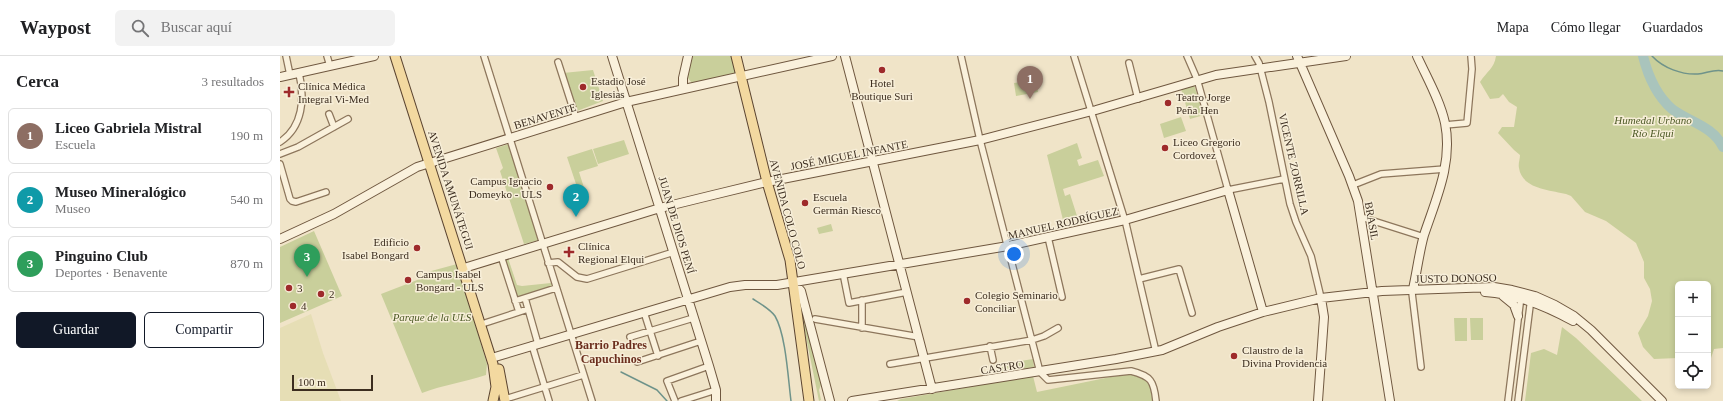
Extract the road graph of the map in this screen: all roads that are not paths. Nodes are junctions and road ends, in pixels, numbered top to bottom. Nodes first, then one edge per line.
1 (286, 56) edge
2 (327, 56) edge
3 (374, 56) edge
4 (395, 56) edge
5 (402, 56) edge
6 (484, 56) edge
7 (612, 56) edge
8 (688, 56) edge
9 (736, 56) edge
10 (832, 56) edge
11 (845, 56) edge
12 (961, 56) edge
13 (1074, 56) edge
14 (1187, 56) edge
15 (1255, 56) edge
16 (1346, 56) edge
17 (1417, 56) edge
18 (1471, 56) edge
19 (1298, 59) edge
20 (558, 62) dead end
21 (1129, 63) dead end
22 (330, 66) junction
23 (1260, 67) junction
24 (299, 73) junction
25 (290, 75) junction
26 (741, 76) junction
27 (280, 77) edge
28 (1197, 79) junction
29 (682, 89) junction
30 (1138, 99) junction
31 (626, 102) junction
32 (1092, 112) junction
33 (329, 114) dead end
34 (576, 118) junction
35 (348, 119) dead end
36 (1445, 125) junction
37 (334, 127) junction
38 (509, 138) junction
39 (980, 140) junction
40 (280, 142) edge
41 (280, 154) edge
42 (872, 161) junction
43 (431, 163) junction
44 (280, 164) edge
45 (1445, 168) junction
46 (1284, 179) junction
47 (766, 182) junction
48 (1353, 185) junction
49 (1228, 190) junction
50 (326, 192) dead end
51 (660, 208) junction
52 (1362, 217) junction
53 (1125, 220) junction
54 (1424, 236) junction
55 (1048, 238) junction
56 (280, 239) edge
57 (542, 244) junction
58 (1008, 246) junction
59 (674, 252) junction
60 (501, 256) junction
61 (548, 263) junction
62 (900, 264) junction
63 (466, 267) junction
64 (843, 273) junction
65 (1417, 274) junction
66 (1139, 279) junction
67 (793, 282) junction
68 (556, 288) junction
69 (1440, 288) junction
70 (1413, 291) junction
71 (908, 292) junction
72 (1373, 294) junction
73 (1499, 294) junction
74 (1521, 295) junction
75 (1062, 297) dead end
76 (525, 298) junction
77 (688, 298) junction
78 (1321, 298) junction
79 (1531, 298) junction
80 (515, 300) junction
81 (862, 300) junction
82 (528, 309) junction
83 (519, 312) junction
84 (644, 312) junction
85 (1263, 312) junction
86 (1192, 313) dead end
87 (1518, 316) junction
88 (690, 319) dead end
89 (815, 320) dead end
90 (485, 323) junction
91 (862, 328) junction
92 (1058, 328) dead end
93 (650, 331) junction
94 (570, 334) junction
95 (630, 337) dead end
96 (919, 337) junction
97 (1032, 340) junction
98 (701, 341) junction
99 (535, 345) junction
100 (990, 346) junction
101 (1514, 348) junction
102 (1524, 349) junction
103 (1156, 352) junction
104 (658, 356) junction
105 (495, 357) junction
106 (924, 358) junction
107 (992, 360) dead end
108 (637, 362) dead end
109 (890, 364) dead end
110 (709, 366) junction
111 (1421, 367) dead end
112 (1040, 372) junction
113 (583, 375) junction
114 (544, 388) junction
115 (932, 389) junction
116 (716, 390) junction
117 (891, 398) edge
118 (505, 400) edge
119 (493, 401) edge
120 (549, 401) edge
121 (592, 401) edge
122 (675, 401) edge
123 (681, 401) edge
124 (716, 401) edge
125 (809, 401) edge
126 (830, 401) edge
127 (852, 401) edge
128 (1156, 401) edge
129 (1318, 401) edge
130 (1390, 401) edge
131 (1508, 401) edge
132 (1518, 401) edge
133 (1662, 401) edge

1 - 25 street
2 - 22 street
3 - 22 street
4 - 43 main road, AVENIDA AMUNÁTEGUI
5 - 43 main road, AVENIDA AMUNÁTEGUI
6 - 38 street
7 - 31 street, JUAN DE DIOS PENÍ
8 - 29 street
9 - 26 main road, AVENIDA COLO COLO
10 - 26 street, BENAVENTE
11 - 42 street
12 - 39 street
13 - 32 street
14 - 28 street
15 - 23 street, VICENTE ZORRILLA
16 - 19 street, JOSÉ MIGUEL INFANTE
17 - 36 street
18 - 36 street
19 - 23 street, JOSÉ MIGUEL INFANTE
19 - 48 street, BRASIL
20 - 34 street
21 - 30 street
22 - 24 street
23 - 28 street, JOSÉ MIGUEL INFANTE
23 - 46 street, VICENTE ZORRILLA
24 - 25 street
24 - 40 street
25 - 27 street
26 - 29 street, BENAVENTE
26 - 47 main road, AVENIDA COLO COLO
28 - 30 street, JOSÉ MIGUEL INFANTE
28 - 49 street
29 - 31 street, BENAVENTE
30 - 32 street, JOSÉ MIGUEL INFANTE
31 - 34 street, BENAVENTE
31 - 51 street, JUAN DE DIOS PENÍ
32 - 39 street, JOSÉ MIGUEL INFANTE
32 - 53 street
33 - 37 street
34 - 38 street, BENAVENTE
35 - 37 street
36 - 45 street
37 - 41 street
38 - 43 street, BENAVENTE
38 - 57 street
39 - 42 street, JOSÉ MIGUEL INFANTE
39 - 58 street
42 - 47 street, JOSÉ MIGUEL INFANTE
42 - 62 street
43 - 56 street, BENAVENTE
43 - 63 main road, AVENIDA AMUNÁTEGUI
44 - 50 street
45 - 48 street
45 - 54 street
46 - 49 street, MANUEL RODRÍGUEZ
46 - 78 street, VICENTE ZORRILLA
47 - 51 street, JOSÉ MIGUEL INFANTE
47 - 67 main road, AVENIDA COLO COLO
48 - 52 street, BRASIL
49 - 53 street, MANUEL RODRÍGUEZ
49 - 85 street
51 - 57 street, JOSÉ MIGUEL INFANTE
51 - 59 street, JUAN DE DIOS PENÍ
52 - 54 street
52 - 72 street, BRASIL
53 - 55 street, MANUEL RODRÍGUEZ
53 - 66 street
54 - 65 street
55 - 58 street, MANUEL RODRÍGUEZ
55 - 75 street
57 - 60 street, JOSÉ MIGUEL INFANTE
57 - 61 street
58 - 62 street, MANUEL RODRÍGUEZ
58 - 97 street
59 - 61 street
59 - 77 street, JUAN DE DIOS PENÍ
60 - 63 street, JOSÉ MIGUEL INFANTE
60 - 80 street
61 - 68 street
62 - 64 street, MANUEL RODRÍGUEZ
62 - 71 street
63 - 90 main road, AVENIDA AMUNÁTEGUI
63 - 119 main road, AVENIDA AMUNÁTEGUI
64 - 67 street, MANUEL RODRÍGUEZ
64 - 81 street
65 - 69 street
65 - 70 street
66 - 86 street
66 - 103 street
67 - 77 street, MANUEL RODRÍGUEZ
67 - 125 main road
67 - 126 street, AVENIDA COLO COLO
68 - 76 street
68 - 94 street
69 - 70 street, JUSTO DONOSO
69 - 74 street, JUSTO DONOSO
70 - 72 street, JUSTO DONOSO
70 - 73 street, JUSTO DONOSO
70 - 111 street
71 - 81 street
71 - 96 street
72 - 78 street, JUSTO DONOSO
72 - 130 street, BRASIL
73 - 74 street, JUSTO DONOSO
73 - 87 street
74 - 79 street, JUSTO DONOSO
74 - 87 street
76 - 80 street
76 - 82 street
77 - 84 street, MANUEL RODRÍGUEZ
77 - 98 street, JUAN DE DIOS PENÍ
78 - 85 street, JUSTO DONOSO
78 - 129 street
79 - 102 street
79 - 133 street, JUSTO DONOSO
80 - 83 street
81 - 91 street
82 - 83 street
82 - 99 street
83 - 90 street
84 - 93 street
84 - 94 street, MANUEL RODRÍGUEZ
85 - 103 street, JUSTO DONOSO
87 - 101 street
88 - 93 street
89 - 91 street
90 - 105 main road, AVENIDA AMUNÁTEGUI
91 - 96 street
92 - 97 street
93 - 95 street
93 - 104 street
94 - 99 street, MANUEL RODRÍGUEZ
94 - 113 street
96 - 106 street
97 - 100 street
97 - 112 street
98 - 104 street
98 - 110 street, JUAN DE DIOS PENÍ
99 - 105 street, MANUEL RODRÍGUEZ
99 - 114 street
100 - 106 street
100 - 107 street
101 - 102 street
101 - 131 street
102 - 132 street
103 - 112 street, CASTRO
104 - 108 street
105 - 118 main road, AVENIDA AMUNÁTEGUI
106 - 109 street
106 - 115 street
110 - 116 street, JUAN DE DIOS PENÍ
110 - 122 street
112 - 115 street, CASTRO
112 - 128 street
113 - 114 street
113 - 121 street
114 - 118 street
114 - 120 street
115 - 117 street, CASTRO
116 - 123 street
116 - 124 street, JUAN DE DIOS PENÍ
117 - 127 street, CASTRO

